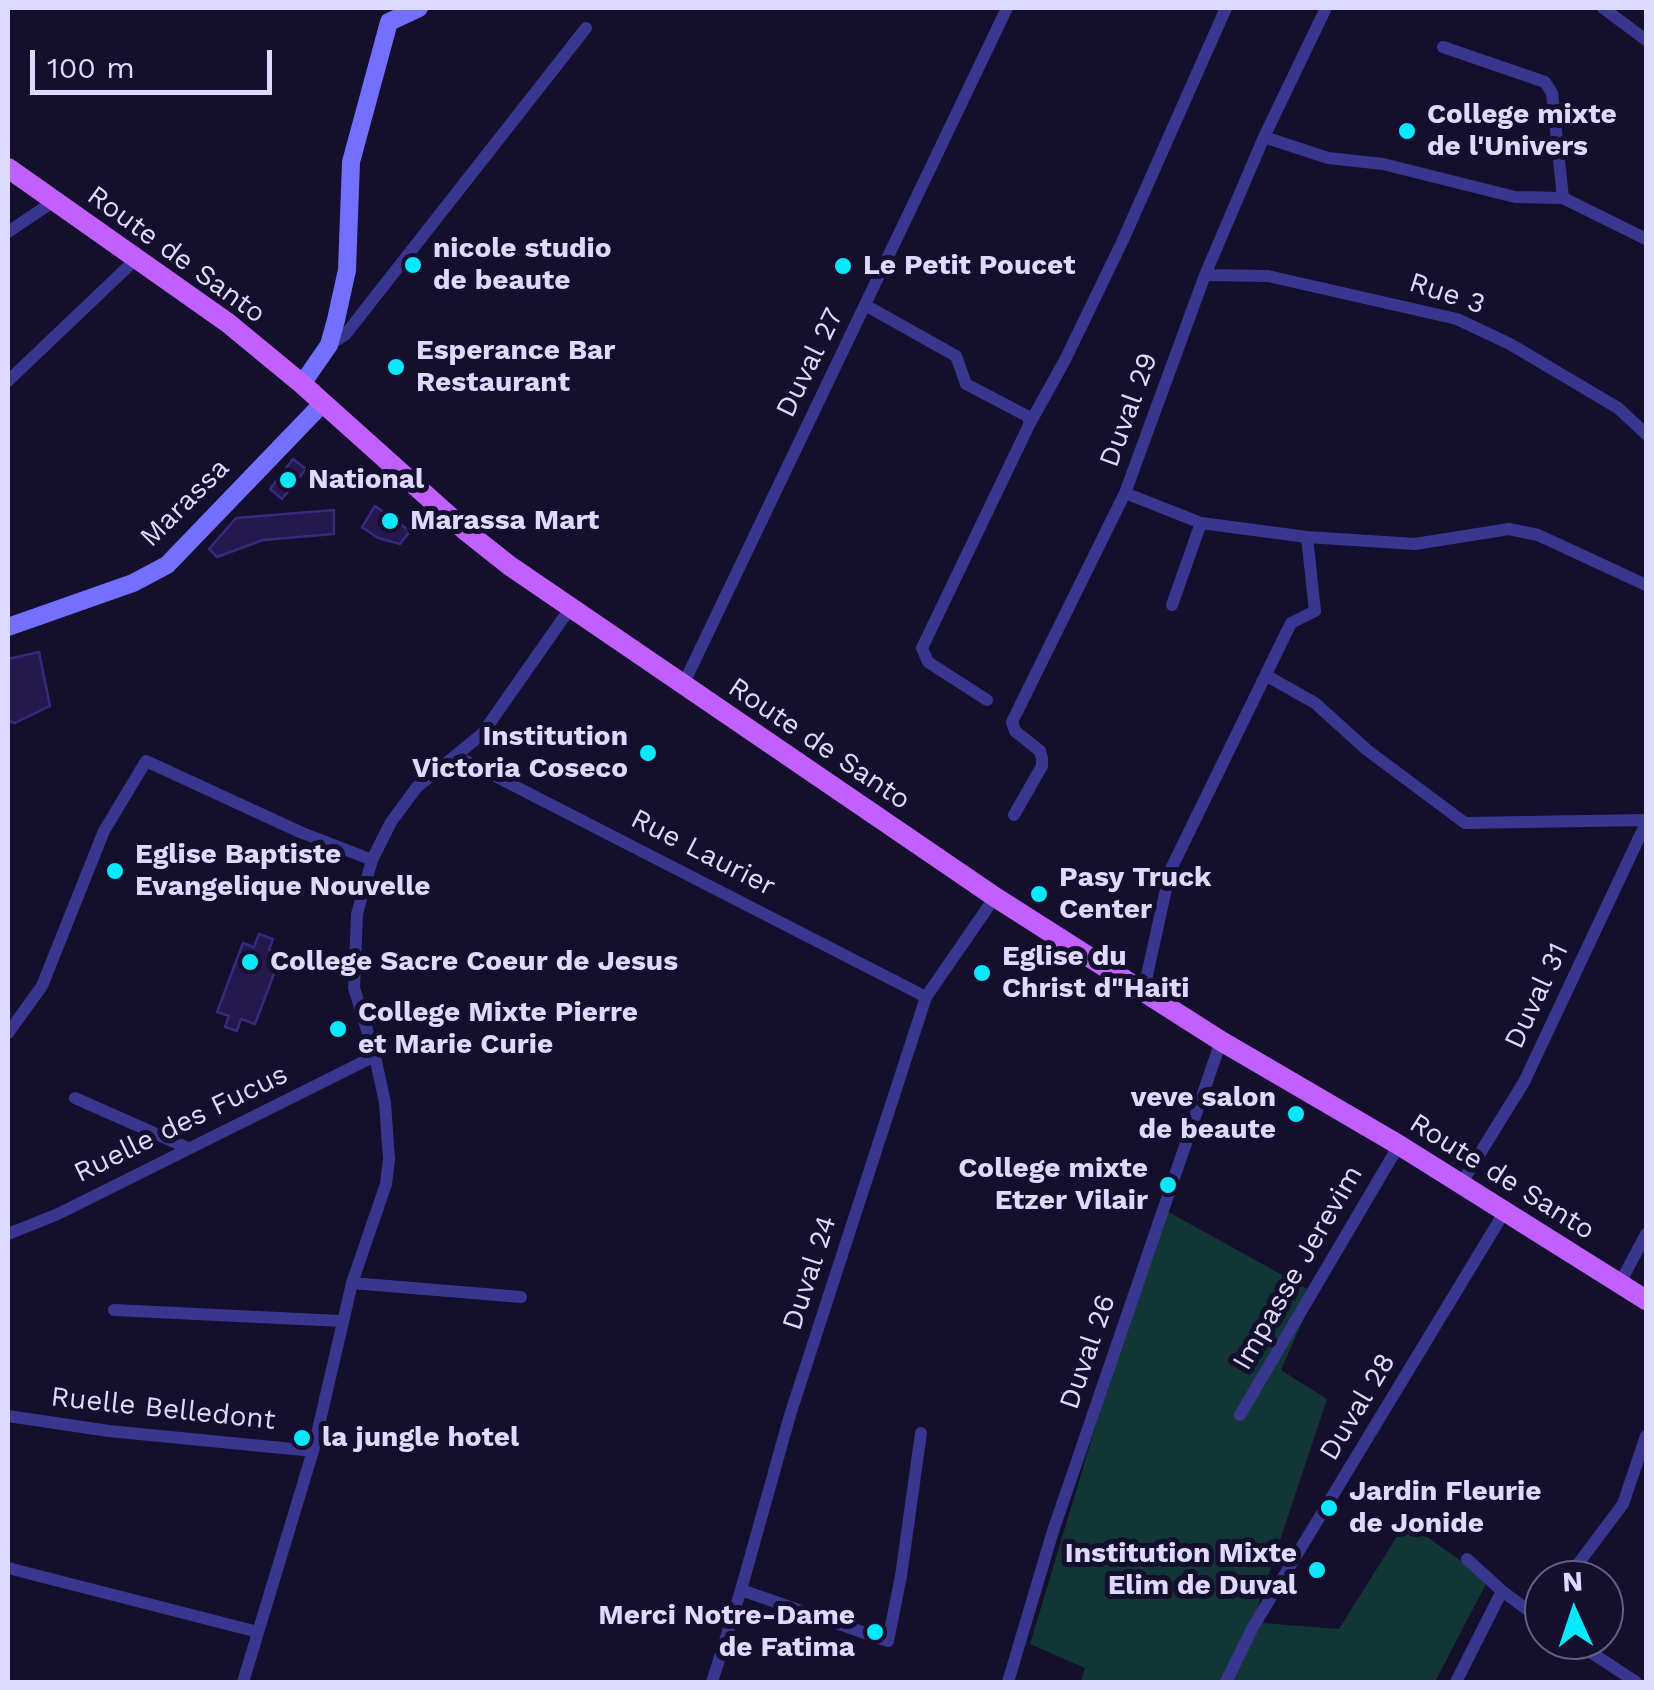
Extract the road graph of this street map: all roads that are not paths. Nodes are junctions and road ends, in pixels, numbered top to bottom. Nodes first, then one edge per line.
1 (419, 8) edge
2 (1007, 8) edge
3 (1226, 8) edge
4 (1326, 8) edge
5 (1603, 8) edge
6 (391, 15) edge
7 (586, 28) dead end
8 (1645, 35) edge
9 (1443, 46) dead end
10 (1264, 137) junction
11 (8, 168) edge
12 (1563, 198) junction
13 (54, 201) junction
14 (8, 232) edge
15 (1646, 238) edge
16 (136, 259) junction
17 (1205, 275) junction
18 (865, 305) junction
19 (329, 344) junction
20 (8, 381) edge
21 (302, 384) junction
22 (322, 404) junction
23 (1030, 423) junction
24 (1646, 434) edge
25 (1125, 493) junction
26 (1202, 523) junction
27 (1307, 538) junction
28 (1646, 585) edge
29 (1172, 605) dead end
30 (571, 608) junction
31 (8, 627) edge
32 (1267, 676) junction
33 (683, 685) junction
34 (986, 700) dead end
35 (456, 756) junction
36 (1014, 815) dead end
37 (1646, 821) edge
38 (372, 860) junction
39 (994, 897) junction
40 (1144, 989) junction
41 (926, 997) junction
42 (8, 1033) edge
43 (1222, 1040) junction
44 (375, 1056) junction
45 (75, 1098) dead end
46 (1399, 1145) junction
47 (188, 1148) junction
48 (1461, 1184) junction
49 (1504, 1210) junction
50 (8, 1234) edge
51 (1646, 1234) edge
52 (352, 1282) junction
53 (1620, 1283) junction
54 (521, 1297) dead end
55 (1646, 1300) edge
56 (114, 1310) dead end
57 (341, 1321) junction
58 (1240, 1415) dead end
59 (8, 1416) edge
60 (921, 1434) dead end
61 (1646, 1436) edge
62 (313, 1450) junction
63 (1466, 1560) dead end
64 (1581, 1560) edge
65 (8, 1568) edge
66 (742, 1590) junction
67 (1502, 1591) junction
68 (1524, 1605) edge
69 (258, 1632) junction
70 (1602, 1660) edge
71 (242, 1682) edge
72 (712, 1682) edge
73 (1008, 1682) edge
74 (1226, 1682) edge
75 (1456, 1682) edge
76 (1636, 1682) edge

1 - 6 street
2 - 18 street, Duval 27
3 - 23 street
4 - 10 street, Duval 29
5 - 8 street
6 - 19 street
7 - 19 street
9 - 12 street
10 - 12 street
10 - 17 street, Duval 29
11 - 13 main road, Route de Santo
12 - 15 street
13 - 14 street
13 - 16 main road, Route de Santo
16 - 20 street
16 - 21 main road, Route de Santo
17 - 24 street, Rue 3
17 - 25 street, Duval 29
18 - 23 street
18 - 33 street, Duval 27
19 - 21 street
21 - 22 main road, Route de Santo
22 - 30 main road, Route de Santo
22 - 31 street, Marassa
23 - 34 street
25 - 26 street
25 - 36 street, Duval 29
26 - 27 street
26 - 29 street
27 - 28 street
27 - 32 street
30 - 33 main road, Route de Santo
30 - 35 street
32 - 37 street
32 - 40 street
33 - 39 main road, Route de Santo
35 - 38 street
35 - 41 street, Rue Laurier
37 - 48 street, Duval 31
38 - 42 street
38 - 44 street
39 - 40 main road, Route de Santo
39 - 41 street, Duval 24
40 - 43 main road, Route de Santo
41 - 66 street, Duval 24
43 - 46 main road, Route de Santo
43 - 73 street, Duval 26
44 - 47 street, Ruelle des Fucus
44 - 52 street
45 - 47 street
46 - 48 main road, Route de Santo
46 - 58 street, Impasse Jerevim
47 - 50 street, Ruelle des Fucus
48 - 49 main road, Route de Santo
49 - 53 main road, Route de Santo
49 - 74 street, Duval 28
51 - 53 street
52 - 54 street
52 - 57 street
53 - 55 main road, Route de Santo
56 - 57 street
57 - 62 street
59 - 62 street, Ruelle Belledont
60 - 66 street
61 - 64 street
62 - 69 street
63 - 67 street
65 - 69 street
66 - 72 street, Duval 24
67 - 68 street
67 - 75 street
69 - 71 street
70 - 76 street

